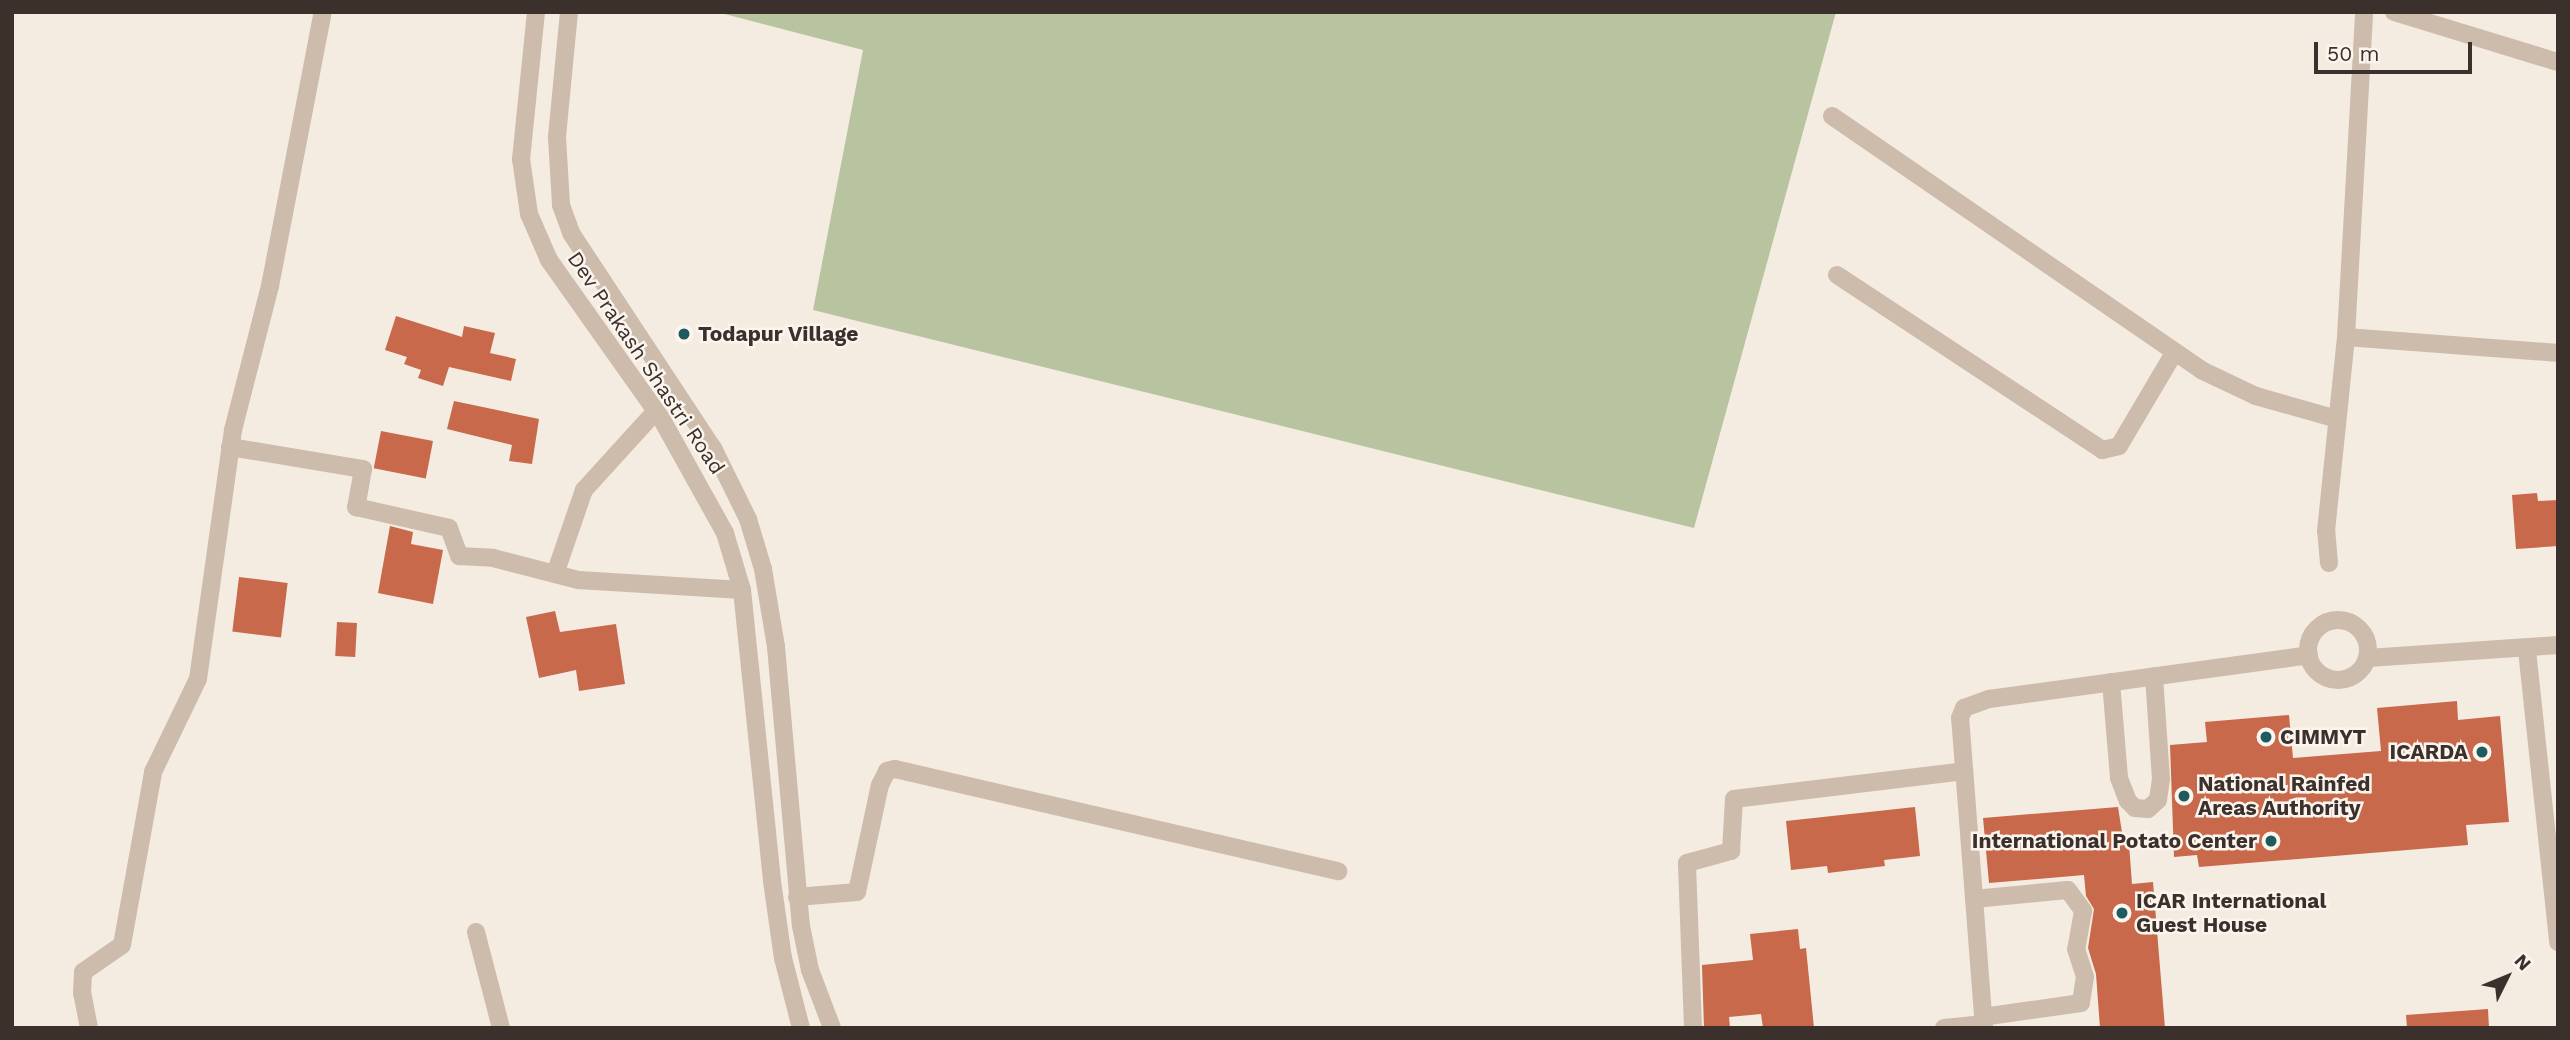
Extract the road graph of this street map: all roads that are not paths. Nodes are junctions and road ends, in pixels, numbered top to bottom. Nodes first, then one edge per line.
1 (323, 12) edge
2 (536, 12) edge
3 (569, 12) edge
4 (2364, 12) edge
5 (2395, 12) edge
6 (2558, 62) edge
7 (1832, 116) dead end
8 (1837, 275) dead end
9 (2346, 337) junction
10 (2174, 353) junction
11 (2558, 353) edge
12 (656, 411) junction
13 (2334, 418) junction
14 (230, 447) junction
15 (2329, 562) dead end
16 (555, 574) junction
17 (742, 590) junction
18 (2558, 645) edge
19 (2527, 650) junction
20 (2309, 655) junction
21 (2368, 658) junction
22 (2154, 676) junction
23 (2110, 682) junction
24 (1964, 771) junction
25 (1338, 871) dead end
26 (797, 897) junction
27 (1974, 899) junction
28 (476, 932) dead end
29 (2558, 942) edge
30 (1984, 1023) edge
31 (89, 1028) edge
32 (501, 1028) edge
33 (801, 1028) edge
34 (832, 1028) edge
35 (1693, 1028) edge
36 (1944, 1028) edge

1 - 14 street
2 - 12 street, Dev Prakash Shastri Road
3 - 26 street, Dev Prakash Shastri Road
4 - 9 street
5 - 6 street
7 - 10 street
8 - 10 street
9 - 11 street
9 - 13 street
10 - 13 street
12 - 16 street
12 - 17 street, Dev Prakash Shastri Road
13 - 15 street
14 - 16 street
14 - 31 street
16 - 17 street
17 - 33 street, Dev Prakash Shastri Road
18 - 19 street
19 - 21 street
19 - 29 street
20 - 21 street
20 - 21 street
20 - 22 street
22 - 23 street
22 - 23 street
23 - 24 street
24 - 27 street
24 - 35 street
25 - 26 street
26 - 34 street, Dev Prakash Shastri Road
27 - 30 street
27 - 30 street
28 - 32 street
30 - 36 street

